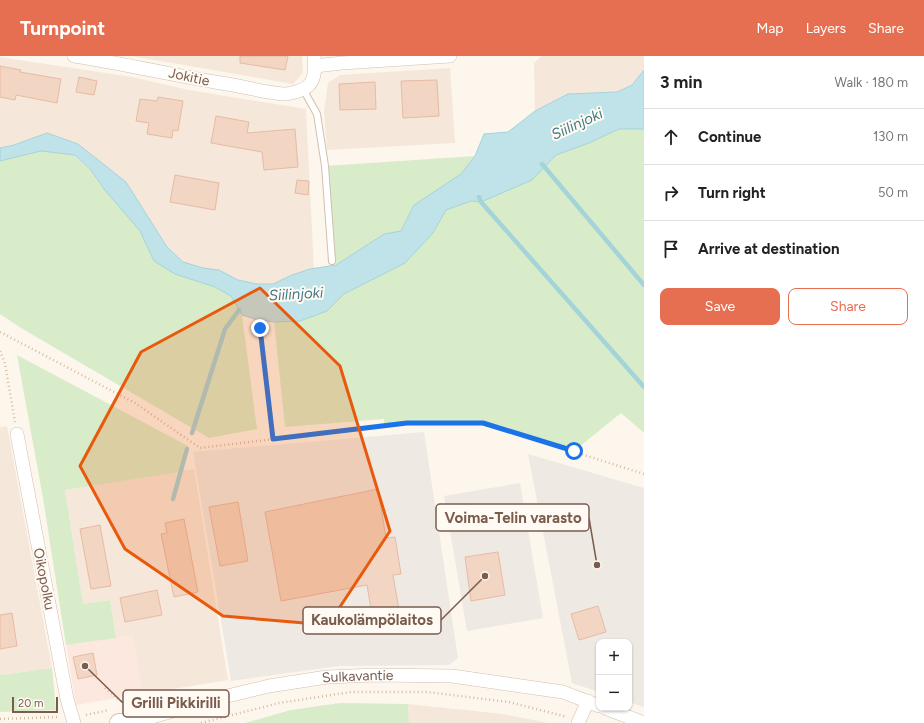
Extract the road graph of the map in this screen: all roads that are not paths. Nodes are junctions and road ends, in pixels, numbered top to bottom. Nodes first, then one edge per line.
1 (74, 56) edge
2 (450, 56) edge
3 (315, 61) edge
4 (303, 89) junction
5 (332, 261) dead end
6 (17, 434) road end
7 (593, 703) edge
8 (613, 711) edge
9 (124, 719) edge
10 (73, 720) edge
11 (579, 722) edge
12 (644, 723) edge

1 - 4 street, Jokitie
2 - 3 street
3 - 4 street
4 - 5 lane
6 - 10 street, Oikopolku
7 - 9 street, Sulkavantie
7 - 11 street
8 - 12 street

